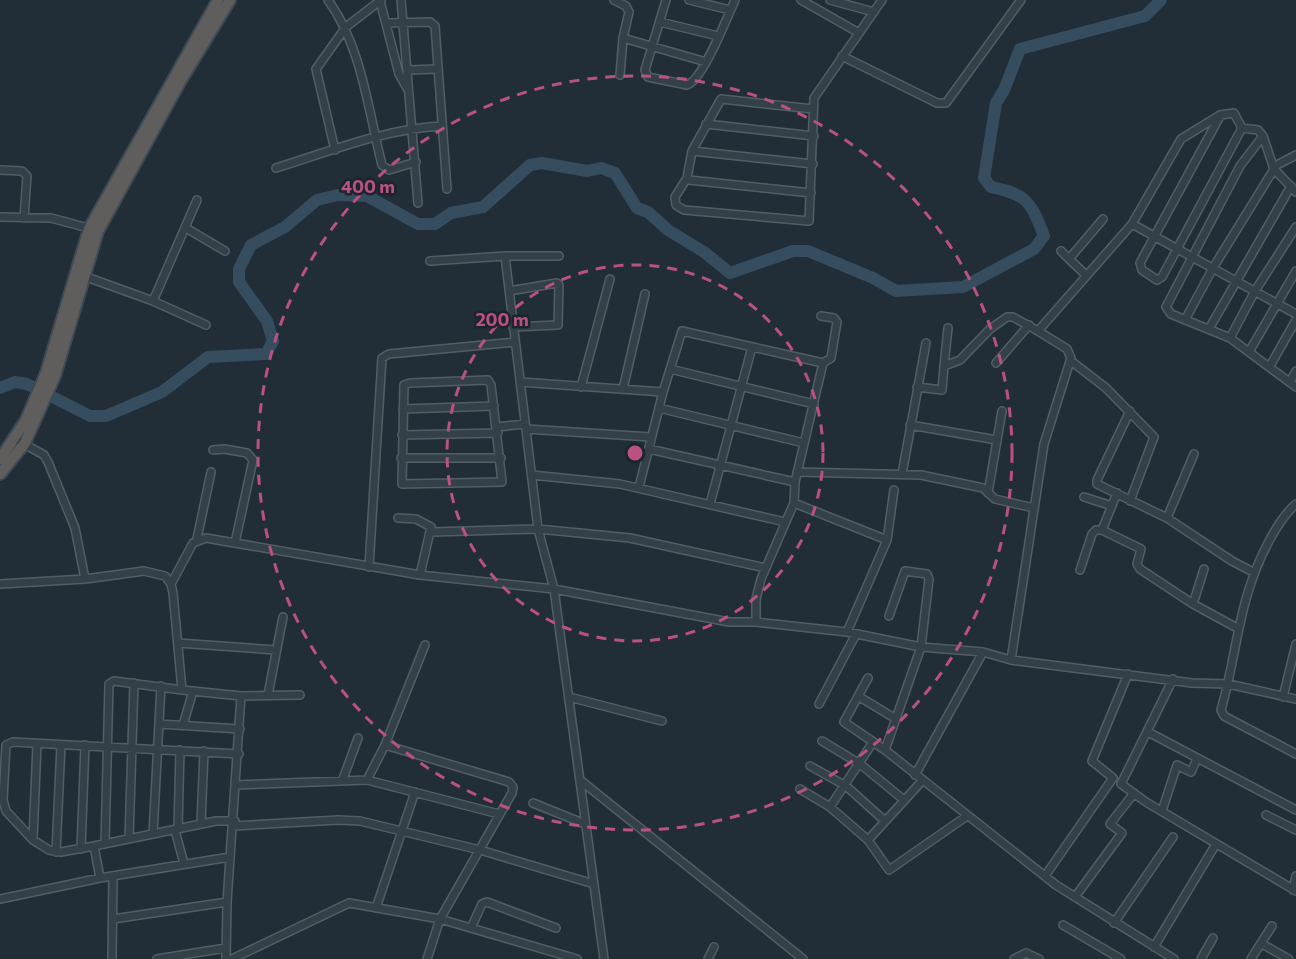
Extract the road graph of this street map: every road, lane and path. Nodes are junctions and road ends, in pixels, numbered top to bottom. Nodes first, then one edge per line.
1 (218, 0) edge
2 (230, 0) edge
3 (328, 0) edge
4 (380, 0) edge
5 (401, 0) edge
6 (614, 0) edge
7 (666, 0) edge
8 (689, 0) edge
9 (735, 0) edge
10 (801, 0) edge
11 (830, 0) edge
12 (882, 0) edge
13 (1021, 0) edge
14 (730, 10) junction
15 (874, 12) junction
16 (211, 22) junction
17 (405, 22) junction
18 (660, 22) junction
19 (387, 24) junction
20 (346, 27) junction
21 (859, 33) junction
22 (718, 36) junction
23 (623, 38) junction
24 (652, 47) junction
25 (842, 56) junction
26 (706, 62) junction
27 (438, 69) junction
28 (408, 70) junction
29 (620, 75) dead end
30 (409, 92) junction
31 (813, 109) junction
32 (1220, 115) junction
33 (706, 124) junction
34 (442, 126) junction
35 (412, 128) junction
36 (1242, 128) junction
37 (375, 136) junction
38 (814, 136) junction
39 (1263, 136) junction
40 (335, 150) junction
41 (692, 151) junction
42 (1296, 155) edge
43 (416, 162) junction
44 (813, 164) junction
45 (276, 168) dead end
46 (1274, 168) junction
47 (0, 170) edge
48 (687, 178) junction
49 (447, 189) dead end
50 (1293, 189) edge
51 (811, 193) junction
52 (197, 200) dead end
53 (418, 203) dead end
54 (0, 217) edge
55 (24, 218) junction
56 (1103, 219) dead end
57 (1132, 224) junction
58 (1296, 227) edge
59 (186, 228) junction
60 (93, 230) junction
61 (1156, 236) junction
62 (1178, 248) junction
63 (225, 250) dead end
64 (1061, 251) dead end
65 (505, 256) junction
66 (559, 256) dead end
67 (1192, 256) junction
68 (1069, 259) junction
69 (430, 261) dead end
70 (1213, 268) junction
71 (1296, 270) edge
72 (80, 275) junction
73 (1086, 275) junction
74 (610, 279) dead end
75 (1235, 280) junction
76 (509, 291) junction
77 (1255, 291) junction
78 (645, 294) dead end
79 (153, 301) junction
80 (1276, 303) junction
81 (1296, 314) edge
82 (821, 316) dead end
83 (1185, 320) junction
84 (1296, 320) edge
85 (206, 325) dead end
86 (1029, 325) junction
87 (513, 327) junction
88 (948, 328) dead end
89 (1209, 329) junction
90 (1038, 331) junction
91 (1230, 338) junction
92 (515, 342) junction
93 (926, 343) dead end
94 (752, 347) junction
95 (1249, 352) junction
96 (1071, 361) junction
97 (823, 363) junction
98 (996, 363) dead end
99 (944, 366) junction
100 (1270, 366) junction
101 (670, 369) junction
102 (1296, 371) edge
103 (520, 382) junction
104 (1293, 385) edge
105 (742, 386) junction
106 (581, 387) junction
107 (917, 387) junction
108 (622, 389) junction
109 (663, 392) junction
110 (814, 404) junction
111 (494, 406) junction
112 (659, 408) junction
113 (403, 409) junction
114 (1002, 411) dead end
115 (1130, 411) junction
116 (732, 425) junction
117 (910, 425) junction
118 (526, 427) junction
119 (497, 430) junction
120 (402, 435) junction
121 (651, 437) junction
122 (997, 440) junction
123 (20, 441) junction
124 (804, 442) junction
125 (649, 448) junction
126 (213, 450) dead end
127 (1194, 454) dead end
128 (401, 458) junction
129 (501, 458) junction
130 (0, 459) edge
131 (721, 466) junction
132 (211, 472) dead end
133 (797, 472) junction
134 (0, 474) edge
135 (902, 474) junction
136 (532, 476) junction
137 (795, 482) junction
138 (639, 487) junction
139 (894, 490) dead end
140 (988, 493) junction
141 (1117, 493) junction
142 (1084, 497) dead end
143 (1130, 501) junction
144 (794, 503) junction
145 (710, 504) junction
146 (1296, 504) edge
147 (1112, 506) junction
148 (1034, 508) junction
149 (398, 518) dead end
150 (1167, 518) junction
151 (785, 522) junction
152 (538, 528) junction
153 (1102, 530) junction
154 (432, 532) junction
155 (197, 539) junction
156 (887, 540) junction
157 (235, 543) junction
158 (369, 567) junction
159 (766, 568) junction
160 (1204, 569) dead end
161 (1080, 570) dead end
162 (1253, 572) junction
163 (420, 575) junction
164 (85, 579) junction
165 (0, 584) edge
166 (171, 584) junction
167 (554, 589) junction
168 (1194, 604) junction
169 (889, 615) dead end
170 (283, 617) dead end
171 (756, 622) junction
172 (1237, 628) junction
173 (847, 632) junction
174 (856, 633) junction
175 (178, 643) junction
176 (1296, 644) edge
177 (425, 645) dead end
178 (921, 647) junction
179 (276, 650) junction
180 (983, 652) junction
181 (1011, 660) junction
182 (1128, 674) junction
183 (868, 678) dead end
184 (1173, 679) junction
185 (134, 683) junction
186 (1228, 684) junction
187 (161, 686) junction
188 (182, 690) junction
189 (193, 691) junction
190 (268, 694) junction
191 (300, 695) dead end
192 (241, 696) junction
193 (858, 696) junction
194 (569, 697) junction
195 (1283, 697) junction
196 (1296, 699) edge
197 (819, 704) dead end
198 (896, 719) junction
199 (662, 721) dead end
200 (159, 724) junction
201 (183, 724) junction
202 (240, 729) junction
203 (1148, 732) junction
204 (358, 738) dead end
205 (822, 741) dead end
206 (873, 742) junction
207 (37, 744) junction
208 (61, 745) junction
209 (85, 745) junction
210 (385, 745) junction
211 (108, 746) junction
212 (132, 748) junction
213 (157, 749) junction
214 (180, 750) junction
215 (885, 750) junction
216 (204, 751) junction
217 (239, 754) junction
218 (1296, 754) edge
219 (1197, 759) junction
220 (2, 761) edge
221 (860, 764) junction
222 (810, 766) dead end
223 (915, 775) junction
224 (1113, 778) junction
225 (343, 779) junction
226 (367, 780) junction
227 (580, 780) junction
228 (922, 781) junction
229 (1121, 784) junction
230 (237, 785) junction
231 (846, 786) junction
232 (800, 789) dead end
233 (415, 792) junction
234 (1134, 793) junction
235 (904, 800) junction
236 (533, 803) dead end
237 (830, 807) junction
238 (1296, 810) edge
239 (1162, 811) junction
240 (500, 814) junction
241 (1266, 815) dead end
242 (967, 816) junction
243 (885, 821) junction
244 (201, 824) junction
245 (234, 824) junction
246 (585, 824) junction
247 (176, 830) junction
248 (402, 830) junction
249 (1296, 830) edge
250 (153, 834) junction
251 (1173, 837) dead end
252 (129, 839) junction
253 (33, 840) junction
254 (868, 840) junction
255 (105, 844) junction
256 (1216, 844) junction
257 (94, 846) junction
258 (81, 849) junction
259 (480, 850) junction
260 (56, 852) junction
261 (230, 857) junction
262 (184, 864) junction
263 (113, 876) junction
264 (1045, 876) junction
265 (1296, 876) edge
266 (100, 878) junction
267 (594, 884) junction
268 (1295, 891) edge
269 (1075, 897) junction
270 (0, 899) edge
271 (227, 902) junction
272 (376, 908) junction
273 (113, 919) junction
274 (440, 919) junction
275 (1114, 923) junction
276 (1063, 925) dead end
277 (1272, 926) dead end
278 (471, 928) junction
279 (556, 928) dead end
280 (1214, 938) dead end
281 (1262, 944) junction
282 (714, 947) dead end
283 (1154, 947) junction
284 (226, 948) junction
285 (1172, 958) edge
286 (112, 959) edge
287 (157, 959) edge
288 (226, 959) edge
289 (232, 959) edge
290 (427, 959) edge
291 (577, 959) edge
292 (604, 959) edge
293 (708, 959) edge
294 (803, 959) edge
295 (1014, 959) edge
296 (1039, 959) edge
297 (1121, 959) edge
298 (1201, 959) edge
299 (1251, 959) edge
300 (1289, 959) edge

1 - 16 highway
2 - 16 highway
3 - 20 street
4 - 19 street
4 - 20 street
5 - 17 street
6 - 23 street
7 - 18 street
8 - 14 street
9 - 14 street
10 - 21 street
11 - 15 street
12 - 15 street
13 - 25 street
14 - 22 street
15 - 21 street
16 - 60 highway
17 - 19 street
17 - 27 street
17 - 28 street
18 - 22 street
18 - 24 street
19 - 30 street
20 - 37 street
20 - 40 street
21 - 25 street
22 - 26 street
23 - 24 street
23 - 29 street
24 - 26 street
24 - 26 street
25 - 31 street
27 - 28 street
27 - 34 street
28 - 30 street
30 - 35 street
31 - 33 street
31 - 38 street
32 - 36 street
32 - 57 street
32 - 61 street
33 - 38 street
33 - 41 street
34 - 35 street
34 - 49 street
35 - 37 street
35 - 43 street
36 - 39 street
36 - 62 street
37 - 40 street
37 - 43 street
38 - 44 street
39 - 46 street
39 - 67 street
40 - 45 street
41 - 44 street
41 - 48 street
42 - 46 street
43 - 53 street
44 - 51 street
46 - 50 street
46 - 70 street
47 - 55 street
48 - 51 street
48 - 51 street
50 - 75 street
52 - 59 street
54 - 55 street
55 - 60 street
56 - 68 street
57 - 61 street
57 - 73 street
58 - 77 street
59 - 63 street
59 - 79 street
60 - 72 highway
61 - 62 street
61 - 62 street
62 - 67 street
64 - 68 street
65 - 66 street
65 - 69 street
65 - 76 street
67 - 70 street
67 - 83 street
68 - 73 street
70 - 75 street
70 - 83 street
71 - 80 street
72 - 79 street
72 - 123 highway
73 - 90 street
74 - 106 street
75 - 77 street
75 - 89 street
76 - 87 street
76 - 87 street
77 - 80 street
77 - 91 street
78 - 108 street
79 - 85 street
80 - 81 street
80 - 95 street
82 - 97 street
83 - 89 street
84 - 100 street
86 - 90 street
86 - 98 street
86 - 99 street
87 - 92 street
88 - 99 street
89 - 91 street
90 - 96 street
91 - 95 street
92 - 103 street
92 - 158 street
93 - 107 street
94 - 97 street
94 - 101 street
94 - 105 street
95 - 100 street
96 - 115 street
96 - 148 street
97 - 110 street
99 - 107 street
100 - 104 street
101 - 105 street
101 - 109 street
102 - 104 street
103 - 106 street
103 - 118 street
105 - 110 street
105 - 116 street
106 - 108 street
107 - 117 street
108 - 109 street
109 - 112 street
110 - 124 street
111 - 113 street
111 - 113 street
111 - 119 street
112 - 116 street
112 - 121 street
113 - 120 street
114 - 122 street
115 - 141 street
115 - 143 street
116 - 124 street
116 - 131 street
117 - 122 street
117 - 135 street
118 - 119 street
118 - 121 street
118 - 136 street
119 - 120 street
119 - 129 street
120 - 128 street
121 - 125 street
122 - 140 street
123 - 130 highway
123 - 134 highway
123 - 164 street
124 - 133 street
125 - 131 street
125 - 138 street
126 - 157 street
127 - 150 street
128 - 129 street
128 - 129 street
131 - 137 street
131 - 145 street
132 - 155 street
133 - 135 street
133 - 137 street
135 - 140 street
136 - 138 street
136 - 152 street
137 - 144 street
138 - 145 street
139 - 156 street
140 - 148 street
141 - 143 street
141 - 147 street
142 - 147 street
143 - 150 street
144 - 151 street
144 - 156 street
145 - 151 street
146 - 162 street
147 - 153 street
148 - 181 street
149 - 154 street
150 - 162 street
151 - 159 street
152 - 154 street
152 - 159 street
152 - 167 street
153 - 161 street
153 - 168 street
154 - 163 street
155 - 157 street
155 - 166 street
156 - 173 street
157 - 158 street
158 - 163 street
159 - 171 street
160 - 168 street
162 - 172 street
163 - 167 street
164 - 165 street
164 - 166 street
166 - 175 street
167 - 171 street
167 - 194 street
168 - 172 street
169 - 178 street
170 - 179 street
171 - 173 street
172 - 186 street
173 - 174 street
174 - 178 street
174 - 197 street
175 - 179 street
175 - 188 street
176 - 195 street
177 - 210 street
178 - 180 street
178 - 198 street
179 - 190 street
180 - 181 street
180 - 223 street
181 - 182 street
182 - 184 street
182 - 224 street
183 - 193 street
184 - 186 street
184 - 203 street
185 - 187 street
185 - 211 street
185 - 212 street
186 - 195 street
186 - 218 street
187 - 188 street
187 - 200 street
188 - 189 street
189 - 192 street
189 - 201 street
190 - 191 street
190 - 192 street
192 - 202 street
193 - 198 street
193 - 206 street
194 - 199 street
194 - 227 street
195 - 196 street
198 - 215 street
200 - 201 street
200 - 213 street
201 - 202 street
202 - 217 street
203 - 219 street
203 - 229 street
204 - 225 street
205 - 221 street
206 - 215 street
206 - 221 street
207 - 208 street
207 - 220 street
207 - 253 street
208 - 209 street
208 - 260 street
209 - 211 street
209 - 258 street
210 - 226 street
210 - 240 street
211 - 212 street
211 - 255 street
212 - 213 street
212 - 252 street
213 - 214 street
213 - 250 street
214 - 216 street
214 - 247 street
215 - 223 street
216 - 217 street
216 - 244 street
217 - 230 street
219 - 238 street
219 - 239 street
220 - 253 street
221 - 231 street
221 - 235 street
222 - 231 street
223 - 228 street
224 - 229 street
224 - 264 street
225 - 226 street
225 - 230 street
226 - 233 street
227 - 246 street
227 - 294 street
228 - 235 street
228 - 242 street
229 - 234 street
230 - 245 street
231 - 237 street
231 - 243 street
232 - 237 street
233 - 240 street
233 - 248 street
234 - 239 street
234 - 269 street
235 - 243 street
236 - 246 street
237 - 254 street
239 - 256 street
240 - 259 street
241 - 249 street
242 - 254 street
242 - 264 street
243 - 254 street
244 - 245 street
244 - 247 street
245 - 248 street
245 - 261 street
246 - 267 street
247 - 250 street
247 - 262 street
248 - 259 street
248 - 272 street
250 - 252 street
251 - 275 street
252 - 255 street
253 - 260 street
255 - 257 street
256 - 268 street
256 - 283 street
257 - 258 street
257 - 266 street
258 - 260 street
259 - 267 street
259 - 274 street
261 - 262 street
261 - 271 street
262 - 263 street
263 - 266 street
263 - 273 street
264 - 269 street
265 - 268 street
266 - 270 street
267 - 292 street
269 - 275 street
271 - 273 street
271 - 284 street
272 - 274 street
272 - 289 street
273 - 286 street
274 - 278 street
274 - 290 street
275 - 283 street
276 - 297 street
277 - 281 street
278 - 279 street
278 - 291 street
280 - 298 street
281 - 299 street
281 - 300 street
282 - 293 street
283 - 285 street
284 - 287 street
284 - 288 street
295 - 296 street

